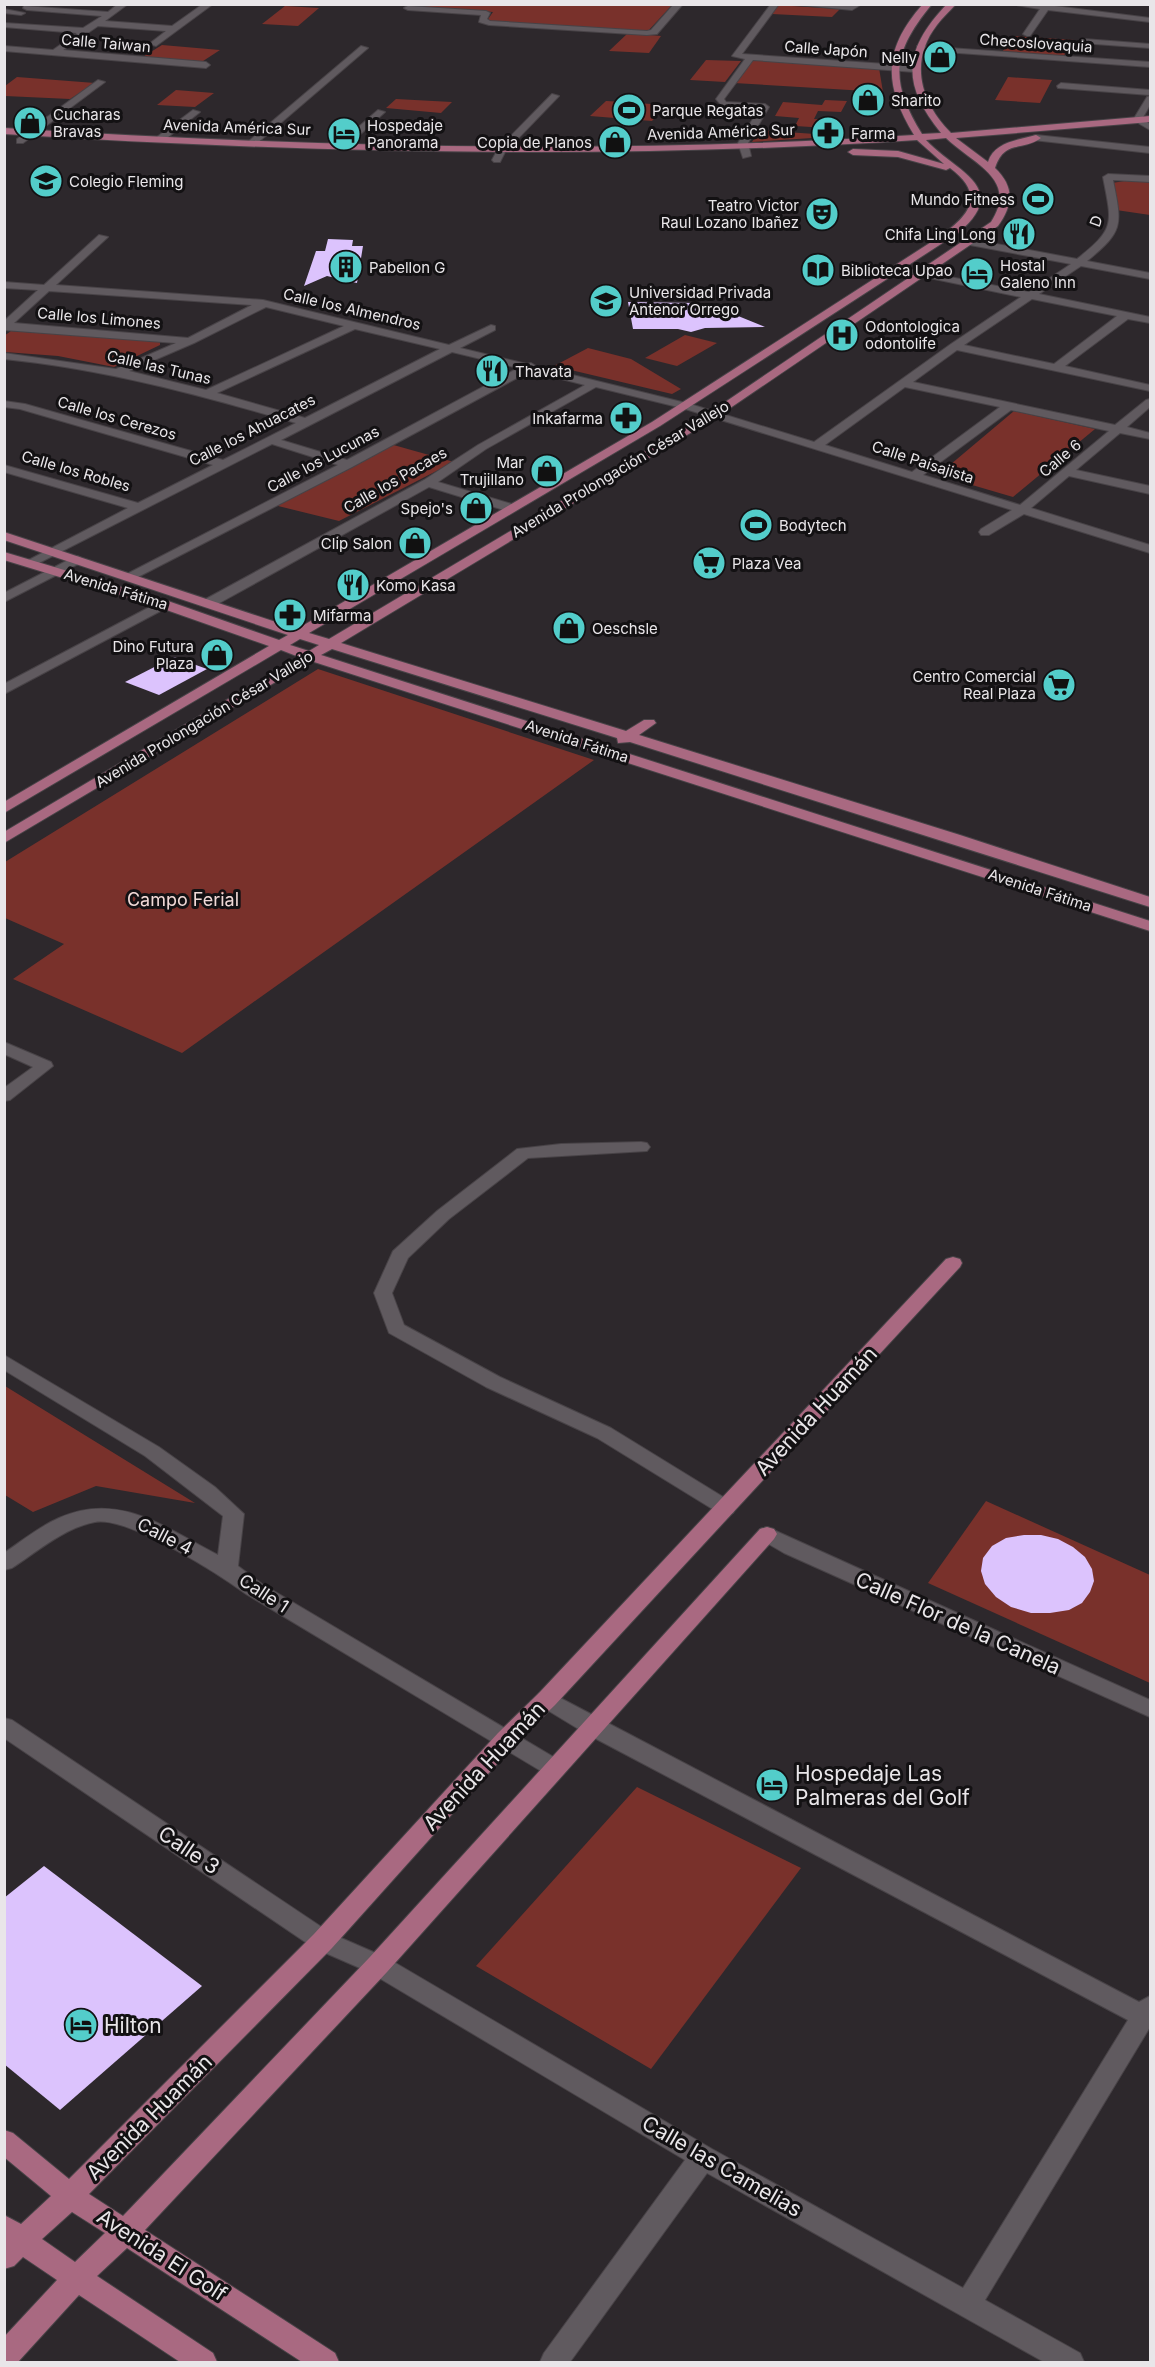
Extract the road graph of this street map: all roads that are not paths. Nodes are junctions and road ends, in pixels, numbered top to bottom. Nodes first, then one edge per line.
1 (9, 4) edge
2 (124, 4) edge
3 (209, 4) edge
4 (679, 4) edge
5 (775, 4) edge
6 (794, 4) edge
7 (928, 4) edge
8 (952, 4) edge
9 (1014, 4) edge
10 (855, 6) edge
11 (1042, 6) edge
12 (408, 8) dead end
13 (4, 9) edge
14 (27, 9) edge
15 (109, 14) junction
16 (1150, 20) edge
17 (96, 23) junction
18 (4, 25) edge
19 (175, 29) junction
20 (84, 31) junction
21 (1027, 34) dead end
22 (1084, 41) dead end
23 (153, 44) dead end
24 (1150, 46) edge
25 (4, 48) edge
26 (364, 48) dead end
27 (920, 48) junction
28 (55, 52) junction
29 (750, 58) junction
30 (206, 65) dead end
31 (1150, 65) edge
32 (895, 67) junction
33 (915, 69) junction
34 (100, 82) dead end
35 (1060, 86) dead end
36 (1150, 93) edge
37 (555, 96) dead end
38 (1150, 99) edge
39 (196, 112) dead end
40 (381, 112) dead end
41 (928, 113) junction
42 (907, 116) junction
43 (946, 118) dead end
44 (1150, 119) edge
45 (1137, 120) junction
46 (965, 124) dead end
47 (1150, 128) edge
48 (1019, 130) junction
49 (4, 131) edge
50 (30, 132) junction
51 (949, 135) junction
52 (920, 137) junction
53 (1109, 137) dead end
54 (1036, 138) junction
55 (4, 139) edge
56 (160, 139) junction
57 (20, 141) junction
58 (252, 143) junction
59 (958, 144) junction
60 (1150, 145) edge
61 (342, 146) junction
62 (928, 146) junction
63 (837, 147) junction
64 (1150, 150) edge
65 (744, 152) junction
66 (502, 157) junction
67 (695, 158) dead end
68 (990, 169) junction
69 (961, 171) junction
70 (1150, 179) edge
71 (103, 237) dead end
72 (970, 243) junction
73 (1079, 263) junction
74 (896, 268) junction
75 (924, 273) junction
76 (1150, 275) edge
77 (4, 285) edge
78 (48, 288) junction
79 (1029, 295) junction
80 (263, 303) junction
81 (1126, 315) junction
82 (1150, 320) edge
83 (354, 325) junction
84 (5, 327) edge
85 (491, 328) dead end
86 (190, 340) junction
87 (955, 346) junction
88 (451, 348) junction
89 (4, 356) edge
90 (531, 366) junction
91 (1057, 367) junction
92 (118, 372) junction
93 (596, 383) junction
94 (903, 383) junction
95 (1150, 388) edge
96 (207, 394) junction
97 (1150, 402) edge
98 (4, 404) edge
99 (686, 406) junction
100 (1009, 406) junction
101 (713, 415) junction
102 (305, 422) junction
103 (656, 424) junction
104 (1118, 429) junction
105 (1150, 436) edge
106 (270, 441) junction
107 (816, 446) junction
108 (652, 452) junction
109 (595, 459) junction
110 (221, 463) junction
111 (348, 464) junction
112 (4, 468) edge
113 (622, 468) junction
114 (1066, 472) junction
115 (915, 475) junction
116 (428, 483) junction
117 (1150, 490) edge
118 (138, 507) junction
119 (511, 508) junction
120 (1020, 511) junction
121 (985, 532) dead end
122 (4, 536) edge
123 (1150, 549) edge
124 (52, 552) junction
125 (4, 556) edge
126 (76, 560) junction
127 (29, 563) junction
128 (55, 570) junction
129 (129, 576) junction
130 (369, 594) junction
131 (4, 598) edge
132 (209, 603) junction
133 (396, 603) junction
134 (164, 604) junction
135 (301, 634) junction
136 (330, 643) junction
137 (282, 645) junction
138 (310, 656) junction
139 (4, 690) edge
140 (649, 723) dead end
141 (629, 736) junction
142 (607, 751) junction
143 (4, 809) edge
144 (955, 838) junction
145 (4, 839) edge
146 (935, 856) junction
147 (1150, 902) edge
148 (1150, 926) edge
149 (4, 1047) edge
150 (4, 1096) edge
151 (641, 1147) dead end
152 (952, 1263) dead end
153 (4, 1361) edge
154 (726, 1508) junction
155 (767, 1534) joint
156 (4, 1563) edge
157 (227, 1569) junction
158 (547, 1699) junction
159 (1150, 1709) edge
160 (4, 1726) edge
161 (593, 1727) junction
162 (507, 1739) junction
163 (554, 1768) junction
164 (324, 1941) junction
165 (378, 1965) junction
166 (1147, 2010) edge
167 (4, 2141) edge
168 (703, 2157) junction
169 (70, 2196) junction
170 (127, 2230) junction
171 (10, 2241) edge
172 (77, 2278) junction
173 (968, 2304) junction
174 (4, 2358) edge
175 (203, 2362) edge
176 (325, 2362) edge
177 (554, 2362) edge
178 (1070, 2362) edge

1 - 13 street
2 - 15 street
3 - 19 street
4 - 12 street
5 - 29 street, Calle Japón
6 - 10 street
7 - 32 main road, Avenida Prolongación César Vallejo
8 - 27 main road, Avenida Prolongación César Vallejo
9 - 11 street
11 - 16 street
11 - 21 street
13 - 14 street
14 - 15 street
14 - 18 street
15 - 17 street
17 - 19 street
17 - 20 street
18 - 20 street
19 - 23 street
20 - 28 street
22 - 24 street
25 - 28 street, Calle Taiwan
26 - 58 street
27 - 31 street, Checoslovaquia
27 - 33 main road, Avenida Prolongación César Vallejo
28 - 30 street, Calle Taiwan
29 - 32 street, Calle Japón
29 - 65 street
32 - 33 street, Calle Japón
32 - 42 main road, Avenida Prolongación César Vallejo
33 - 41 main road, Avenida Prolongación César Vallejo
34 - 50 street
35 - 36 street
37 - 66 street
38 - 45 street
39 - 56 street
40 - 61 street
41 - 43 main road
41 - 51 main road, Avenida Prolongación César Vallejo
42 - 52 main road, Avenida Prolongación César Vallejo
42 - 63 main road
44 - 45 main road, Avenida América Sur
45 - 47 street
45 - 48 main road, Avenida América Sur
46 - 48 main road
47 - 54 main road, Avenida América Sur
48 - 51 main road, Avenida América Sur
49 - 50 main road, Avenida América Sur
50 - 56 main road, Avenida América Sur
50 - 57 street
51 - 52 main road, Avenida América Sur
51 - 59 main road, Avenida Prolongación César Vallejo
52 - 62 main road, Avenida Prolongación César Vallejo
52 - 63 main road, Avenida América Sur
53 - 60 street
54 - 59 main road, Avenida América Sur
54 - 64 street
54 - 68 main road
55 - 57 main road, Avenida América Sur
56 - 58 main road, Avenida América Sur
57 - 66 main road, Avenida América Sur
58 - 61 main road, Avenida América Sur
59 - 62 main road, Avenida América Sur
59 - 68 main road, Avenida Prolongación César Vallejo
61 - 66 main road, Avenida América Sur
62 - 63 main road, Avenida América Sur
62 - 69 main road, Avenida Prolongación César Vallejo
63 - 65 main road, Avenida América Sur
63 - 69 main road
65 - 66 main road, Avenida América Sur
65 - 67 main road, Avenida América Sur
68 - 69 main road
68 - 72 main road, Avenida Prolongación César Vallejo
69 - 74 main road, Avenida Prolongación César Vallejo
70 - 73 street, D
71 - 78 street
72 - 73 street
72 - 75 main road, Avenida Prolongación César Vallejo
73 - 76 street
73 - 79 street
74 - 75 street
74 - 99 main road, Avenida Prolongación César Vallejo
75 - 79 street
75 - 101 main road, Avenida Prolongación César Vallejo
77 - 78 street, Calle los Almendros
78 - 80 street, Calle los Almendros
78 - 84 street
79 - 81 street
79 - 87 street
80 - 83 street, Calle los Almendros
80 - 86 street
81 - 82 street
81 - 91 street
83 - 88 street, Calle los Almendros
83 - 96 street
84 - 86 street, Calle los Limones
85 - 88 street, Calle los Ahuacates
86 - 92 street
87 - 91 street
87 - 94 street
88 - 90 street, Calle los Almendros
88 - 102 street, Calle los Ahuacates
89 - 92 street, Calle las Tunas
90 - 93 street, Calle los Almendros
90 - 111 street, Calle los Lucunas
91 - 95 street
92 - 96 street, Calle las Tunas
93 - 99 street, Calle los Almendros
93 - 116 street, Calle los Pacaes
94 - 100 street
94 - 107 street
96 - 102 street, Calle las Tunas
97 - 104 street, Calle 6
98 - 110 street, Calle los Cerezos
99 - 101 street, Calle Paisajista
99 - 103 main road, Avenida Prolongación César Vallejo
100 - 104 street
100 - 115 street
101 - 107 street, Calle Paisajista
101 - 108 main road, Avenida Prolongación César Vallejo
102 - 106 street, Calle los Ahuacates
103 - 108 main road
103 - 109 main road, Avenida Prolongación César Vallejo
104 - 105 street
104 - 114 street, Calle 6
106 - 110 street, Calle los Ahuacates
106 - 111 street
107 - 115 street, Calle Paisajista
108 - 113 main road, Avenida Prolongación César Vallejo
109 - 113 main road
109 - 119 main road, Avenida Prolongación César Vallejo
110 - 118 street, Calle los Ahuacates
111 - 129 street, Calle los Lucunas
112 - 118 street, Calle los Robles
113 - 133 main road, Avenida Prolongación César Vallejo
114 - 117 street
114 - 120 street, Calle 6
115 - 120 street, Calle Paisajista
116 - 119 street
116 - 132 street, Calle los Pacaes
118 - 124 street, Calle los Ahuacates
119 - 130 main road, Avenida Prolongación César Vallejo
120 - 121 street, Calle 6
120 - 123 street, Calle Paisajista
122 - 124 main road, Avenida Fátima
124 - 126 main road, Avenida Fátima
124 - 127 street, Calle los Ahuacates
125 - 127 main road, Avenida Fátima
126 - 128 street
126 - 129 main road, Avenida Fátima
127 - 128 main road, Avenida Fátima
128 - 131 street
128 - 134 main road, Avenida Fátima
129 - 132 main road, Avenida Fátima
130 - 133 main road
130 - 135 main road, Avenida Prolongación César Vallejo
132 - 135 main road, Avenida Fátima
133 - 136 main road, Avenida Prolongación César Vallejo
134 - 137 main road, Avenida Fátima
134 - 139 street
135 - 136 main road, Avenida Fátima
135 - 137 main road, Avenida Prolongación César Vallejo
136 - 138 main road, Avenida Prolongación César Vallejo
136 - 141 main road, Avenida Fátima
137 - 138 main road, Avenida Fátima
137 - 143 main road, Avenida Prolongación César Vallejo
138 - 142 main road, Avenida Fátima
138 - 145 main road, Avenida Prolongación César Vallejo
140 - 141 main road
141 - 142 main road
141 - 144 main road, Avenida Fátima
142 - 146 main road, Avenida Fátima
144 - 146 main road
144 - 147 main road, Avenida Fátima
146 - 148 main road, Avenida Fátima
149 - 150 street
151 - 154 street
152 - 154 main road, Avenida Huamán
153 - 157 street, Calle 1
154 - 158 main road, Avenida Huamán
155 - 159 street, Calle Flor de la Canela
155 - 161 main road
156 - 157 street, Calle 4
157 - 162 street, Calle 1
158 - 161 street
158 - 162 main road, Avenida Huamán
160 - 164 street, Calle 3
161 - 163 main road
161 - 166 street
162 - 163 street, Calle 1
162 - 164 main road, Avenida Huamán
163 - 165 main road
164 - 165 street, Calle 3
164 - 169 main road, Avenida Huamán
165 - 168 street, Calle las Camelias
165 - 170 main road
166 - 173 street
167 - 169 main road, Avenida El Golf
168 - 173 street, Calle las Camelias
168 - 177 street
169 - 170 main road, Avenida El Golf
169 - 171 main road, Avenida Huamán
170 - 172 main road
170 - 176 main road, Avenida El Golf
171 - 172 main road
172 - 174 main road
172 - 175 main road
173 - 178 street, Calle las Camelias

